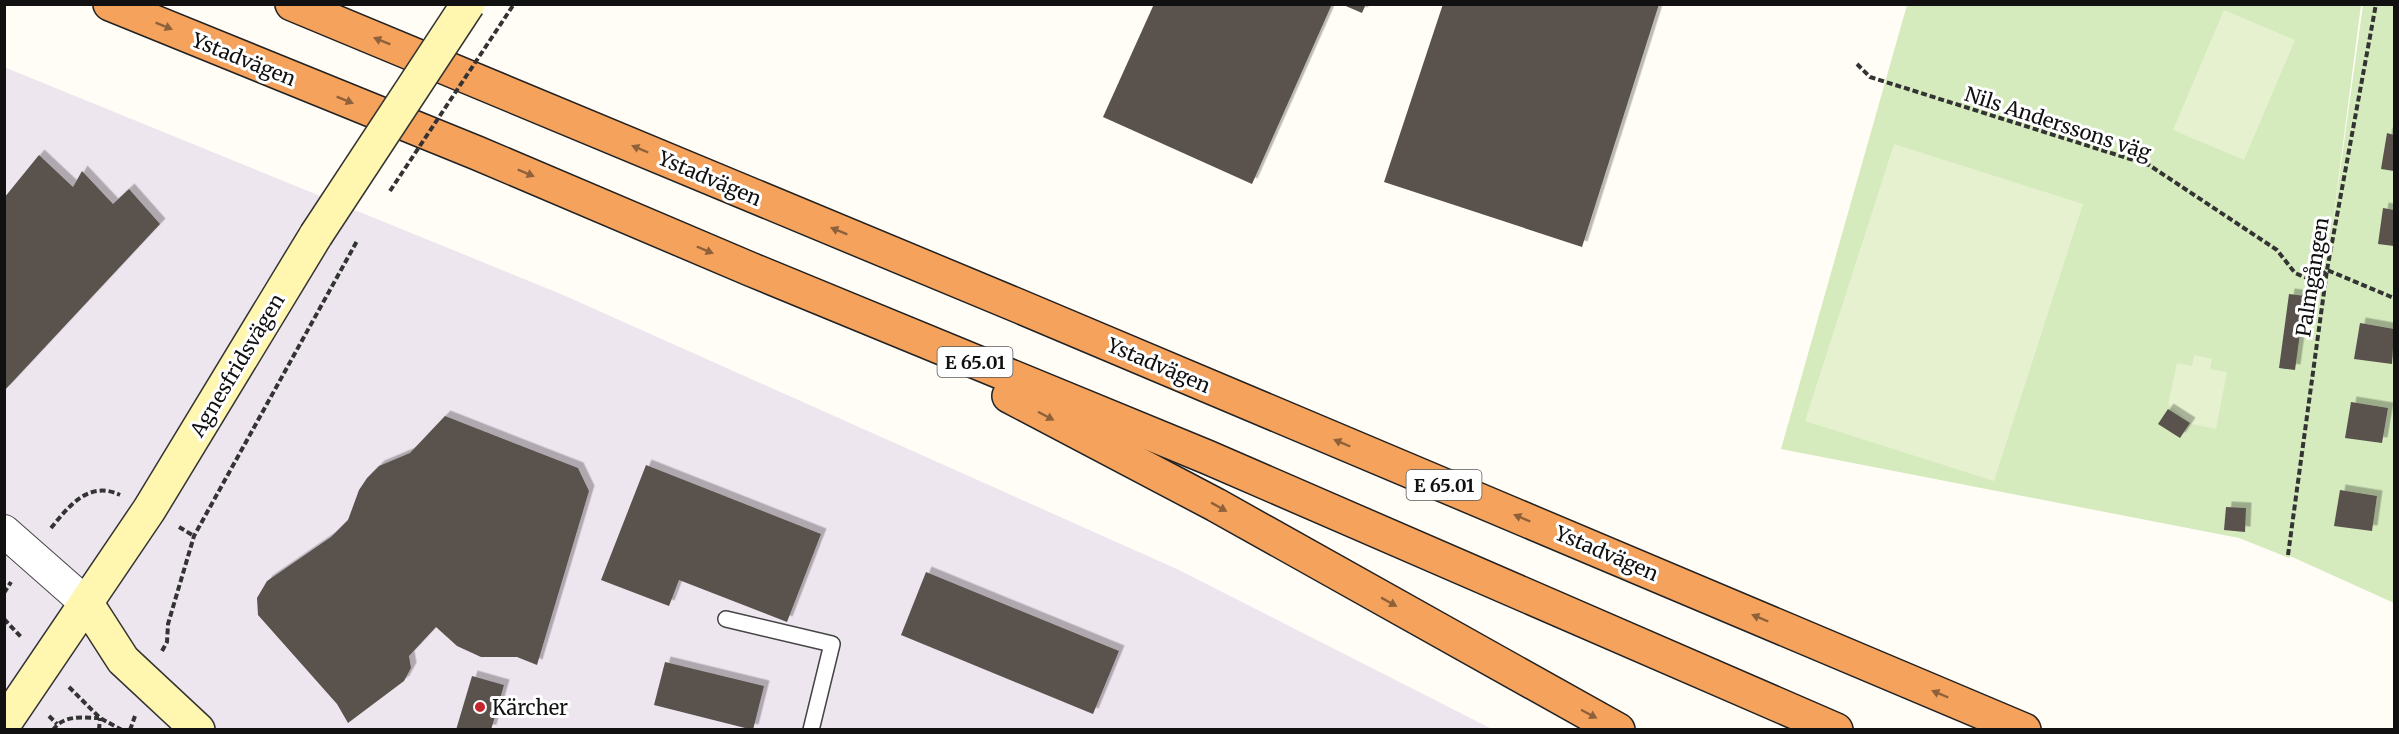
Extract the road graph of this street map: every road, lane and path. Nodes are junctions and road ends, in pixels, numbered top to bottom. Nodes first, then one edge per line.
1 (110, 4) edge
2 (292, 4) edge
3 (468, 4) edge
4 (514, 4) edge
5 (2376, 4) edge
6 (1857, 64) dead end
7 (383, 200) dead end
8 (359, 237) dead end
9 (2327, 270) junction
10 (2394, 298) edge
11 (827, 300) junction
12 (149, 510) junction
13 (4, 531) edge
14 (194, 536) junction
15 (31, 552) junction
16 (2288, 555) dead end
17 (4, 593) edge
18 (87, 604) junction
19 (726, 619) dead end
20 (168, 624) dead end
21 (100, 718) junction
22 (4, 724) edge
23 (53, 729) edge
24 (99, 729) edge
25 (122, 729) edge
26 (198, 729) edge
27 (811, 729) edge
28 (1618, 729) edge
29 (1836, 729) edge
30 (2024, 729) edge

1 -> 11 highway, Ystadvägen / E 65.01
30 -> 2 highway, Ystadvägen / E 65.01
3 - 12 main road, Agnesfridsvägen, bridge
4 - 7 path, bridge
5 - 9 path, Palmgången
6 - 9 path, Nils Anderssons väg
8 - 14 path
9 - 10 path
9 - 16 path, Palmgången
11 -> 28 highway
11 - 29 highway, Ystadvägen / E 65.01
12 - 14 path
12 - 15 path
12 - 18 main road, Agnesfridsvägen
13 - 15 street
14 - 20 path
15 - 17 path
15 - 18 street
18 - 22 main road, Agnesfridsvägen
18 - 26 main road
19 - 27 lane
21 - 23 path
21 - 24 path
21 - 25 path

